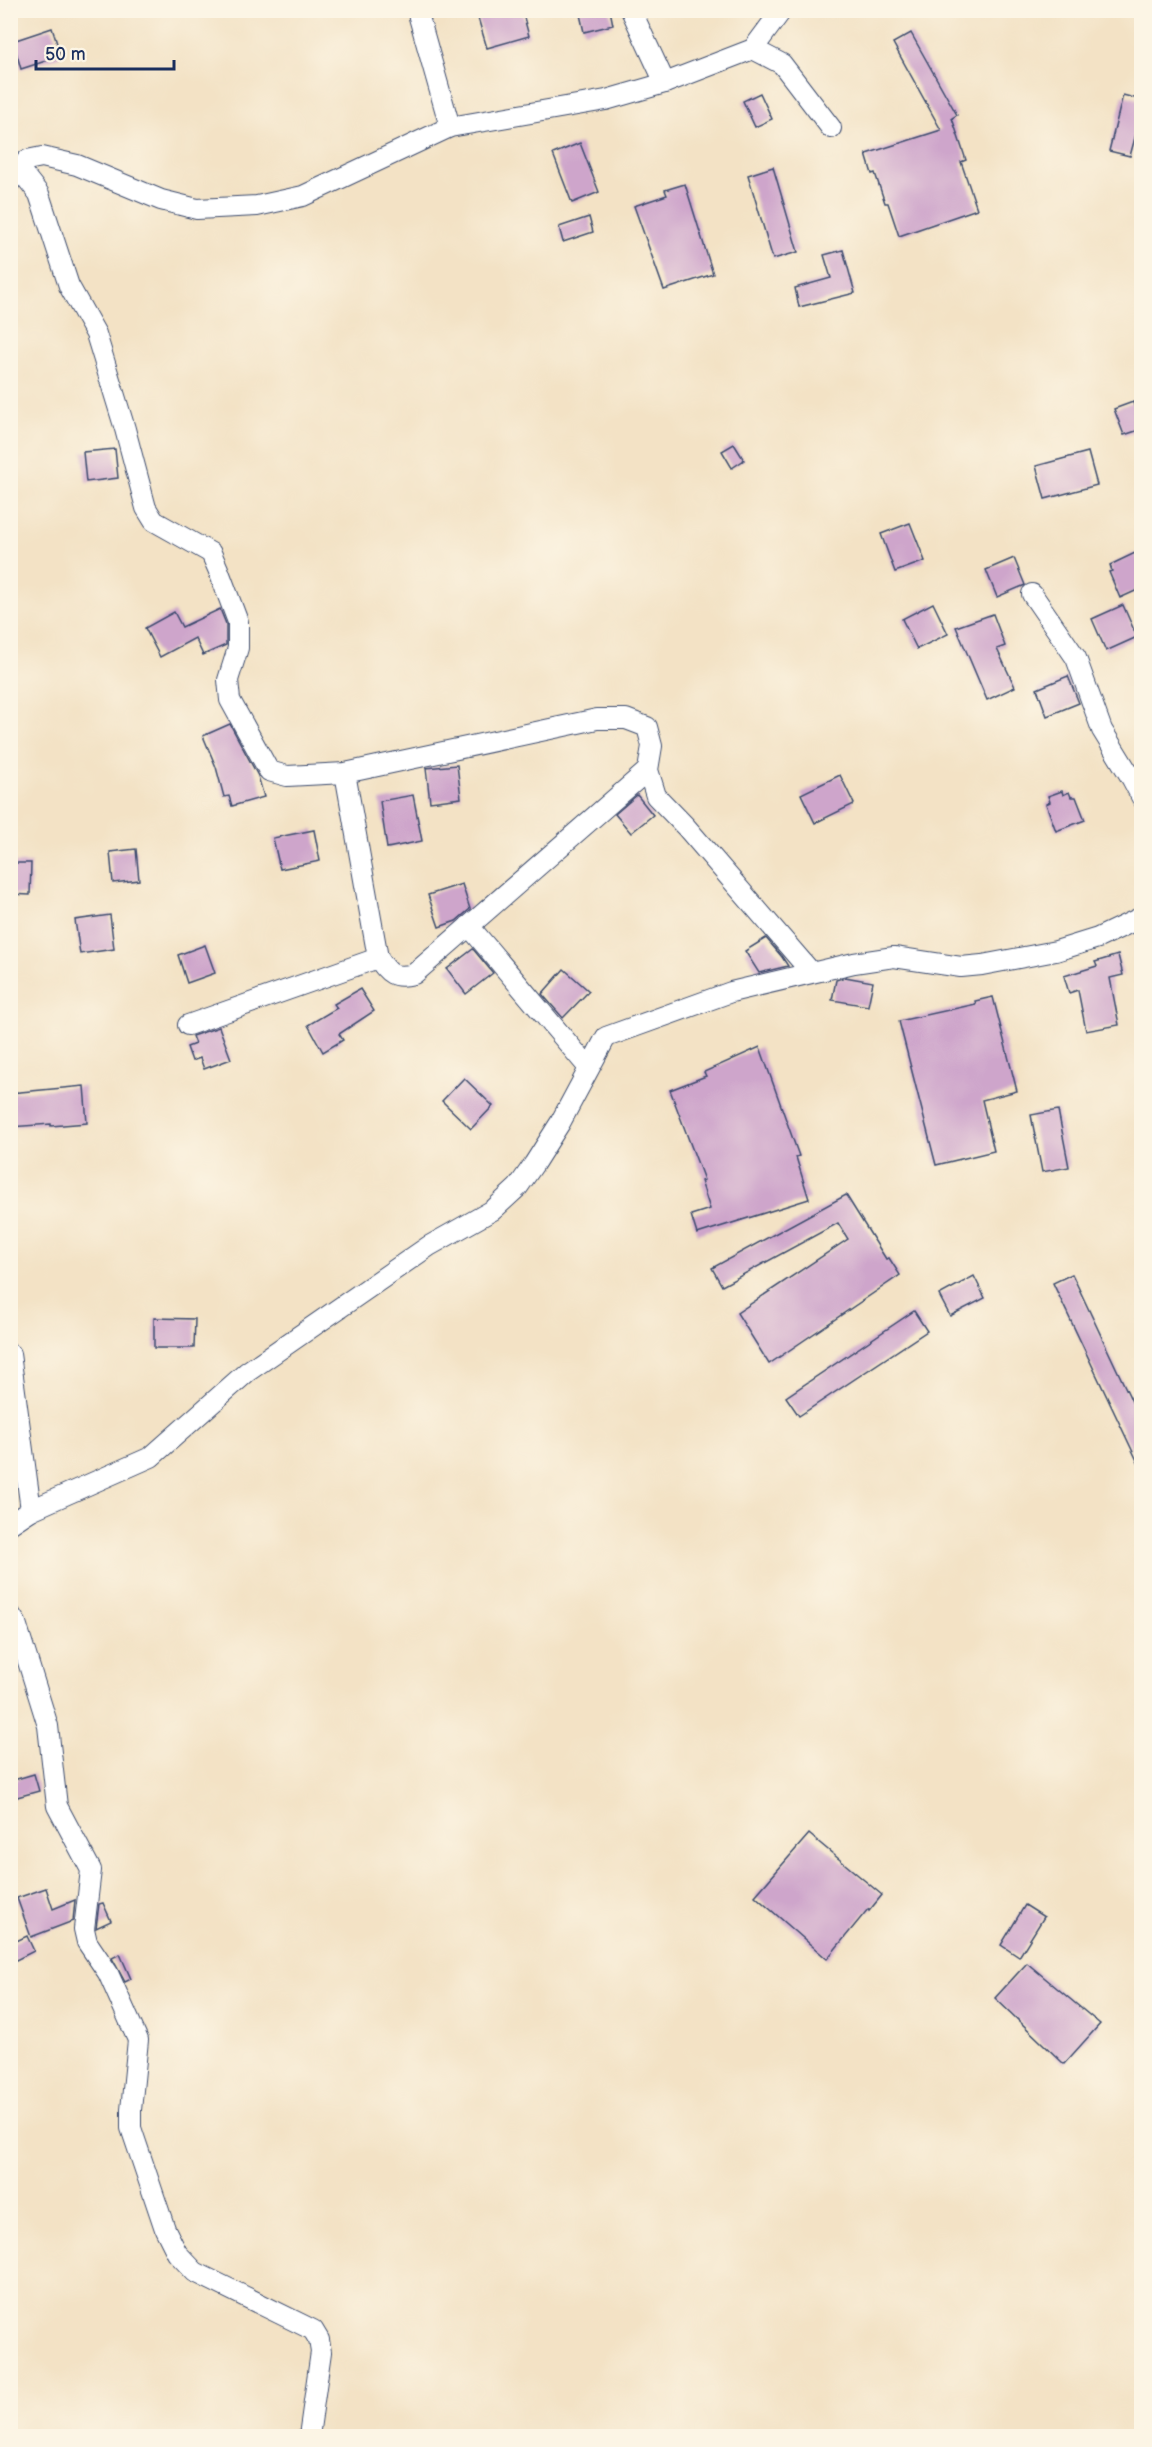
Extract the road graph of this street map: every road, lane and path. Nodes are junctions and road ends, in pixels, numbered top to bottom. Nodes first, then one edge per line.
1 (417, 10) edge
2 (631, 10) edge
3 (782, 10) edge
4 (753, 49) junction
5 (665, 83) junction
6 (450, 127) junction
7 (831, 128) dead end
8 (15, 176) edge
9 (1032, 594) dead end
10 (648, 770) junction
11 (345, 773) junction
12 (1142, 798) edge
13 (1142, 917) edge
14 (469, 926) junction
15 (378, 958) junction
16 (811, 972) junction
17 (188, 1025) dead end
18 (588, 1067) junction
19 (10, 1354) edge
20 (31, 1510) junction
21 (10, 1524) edge
22 (10, 1614) edge
23 (309, 2436) edge

1 - 6 street
2 - 5 street
3 - 4 street
4 - 5 street
4 - 7 street
5 - 6 street
6 - 8 street
8 - 11 street
9 - 12 street
10 - 11 street
10 - 14 street
10 - 16 street
11 - 15 street
13 - 16 street
14 - 15 street
14 - 18 street
15 - 17 street
16 - 18 street
18 - 20 street
19 - 20 street
20 - 21 street
22 - 23 street

